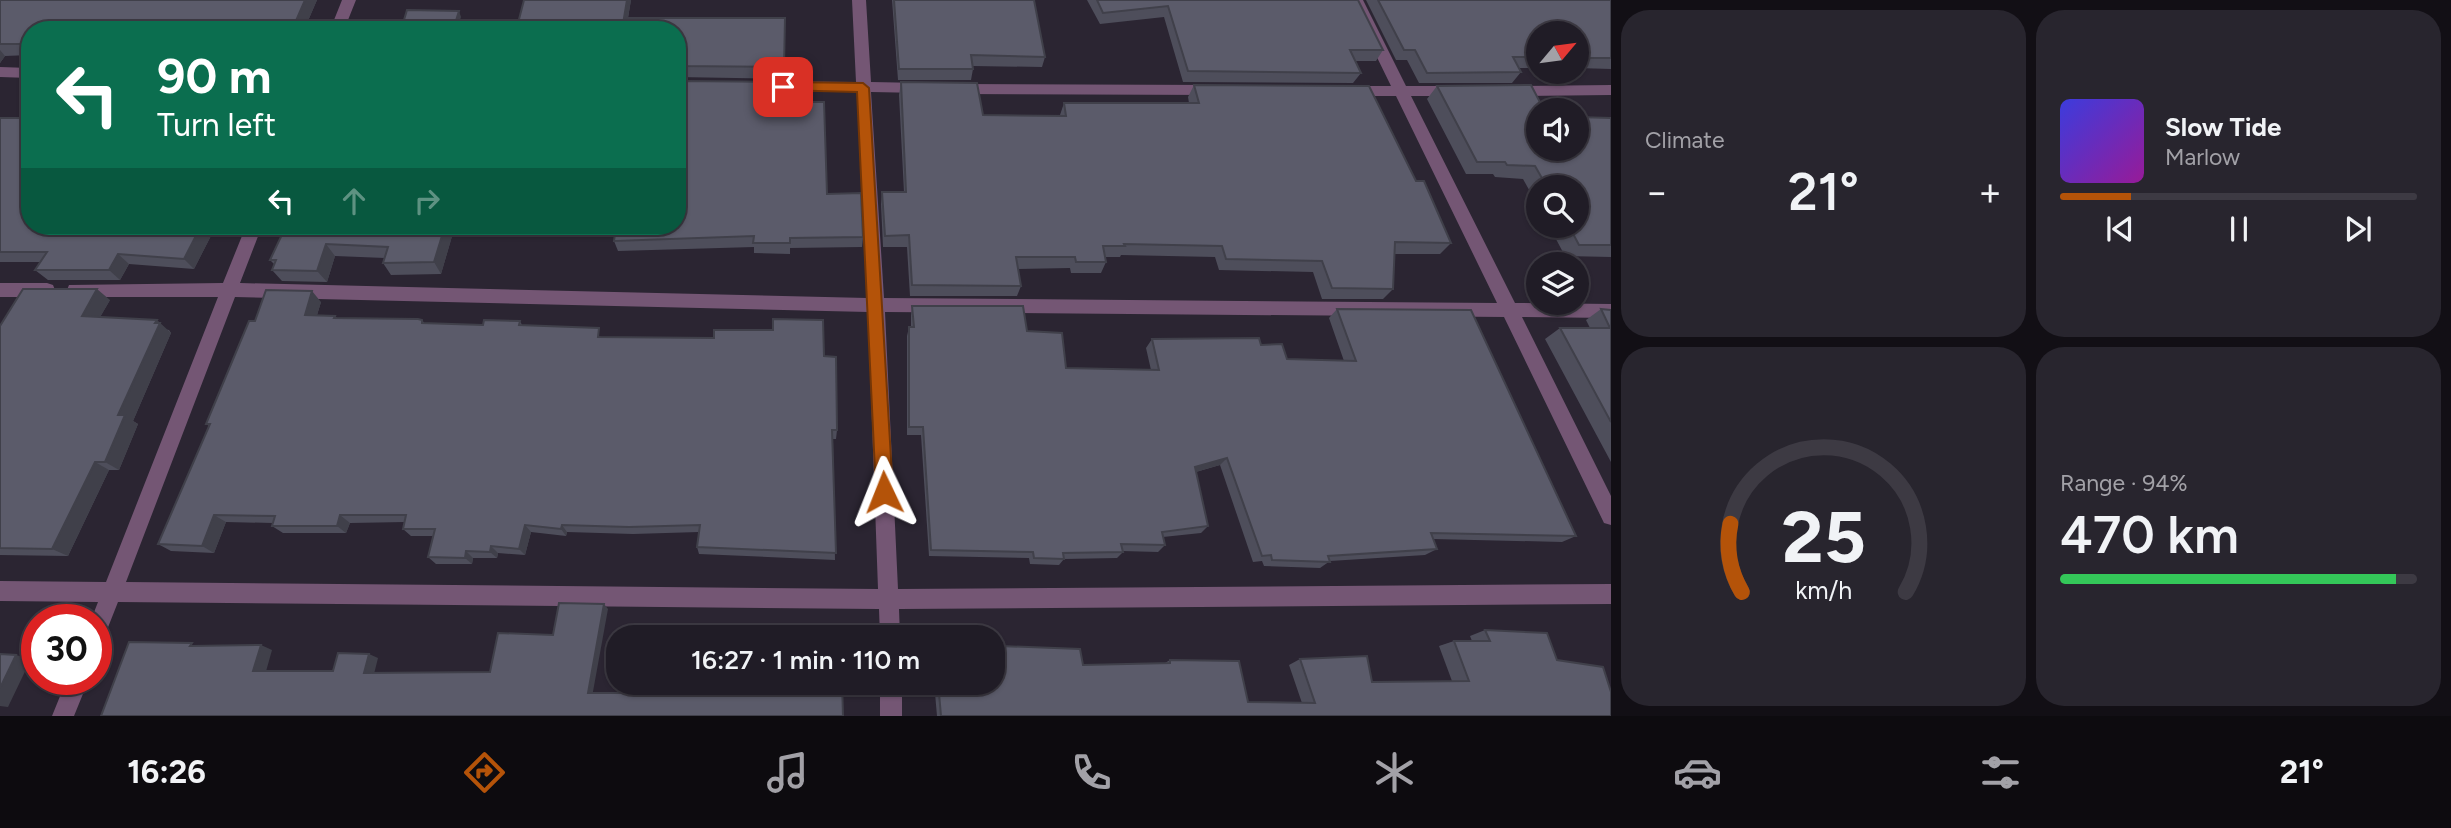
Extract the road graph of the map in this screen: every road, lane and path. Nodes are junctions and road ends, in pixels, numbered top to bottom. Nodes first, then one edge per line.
1 (349, 0) edge
2 (859, 0) edge
3 (1356, 0) edge
4 (341, 21) edge
5 (0, 72) edge
6 (21, 73) edge
7 (744, 86) edge
8 (863, 88) junction
9 (1236, 90) edge
10 (1611, 90) edge
11 (1333, 91) edge
12 (1472, 91) edge
13 (1500, 91) edge
14 (1402, 92) junction
15 (250, 235) edge
16 (0, 289) edge
17 (227, 290) junction
18 (876, 305) junction
19 (1511, 310) junction
20 (1611, 312) edge
21 (1611, 516) edge
22 (0, 590) edge
23 (113, 592) junction
24 (1611, 594) edge
25 (889, 599) junction
26 (108, 604) edge
27 (890, 625) edge
28 (72, 695) edge
29 (891, 695) edge
30 (63, 716) edge
31 (891, 716) edge

1 - 4 street
2 - 8 street
3 - 14 street
5 - 6 street
7 - 8 street
8 - 9 street
8 - 18 street
10 - 13 street
11 - 14 street
12 - 14 street
14 - 19 street
15 - 17 street
16 - 17 street
17 - 18 street
17 - 23 street
18 - 19 street
18 - 25 street
19 - 20 street
19 - 21 street
22 - 23 street
23 - 25 street
23 - 26 street
24 - 25 street
25 - 27 street
28 - 30 street
29 - 31 street

